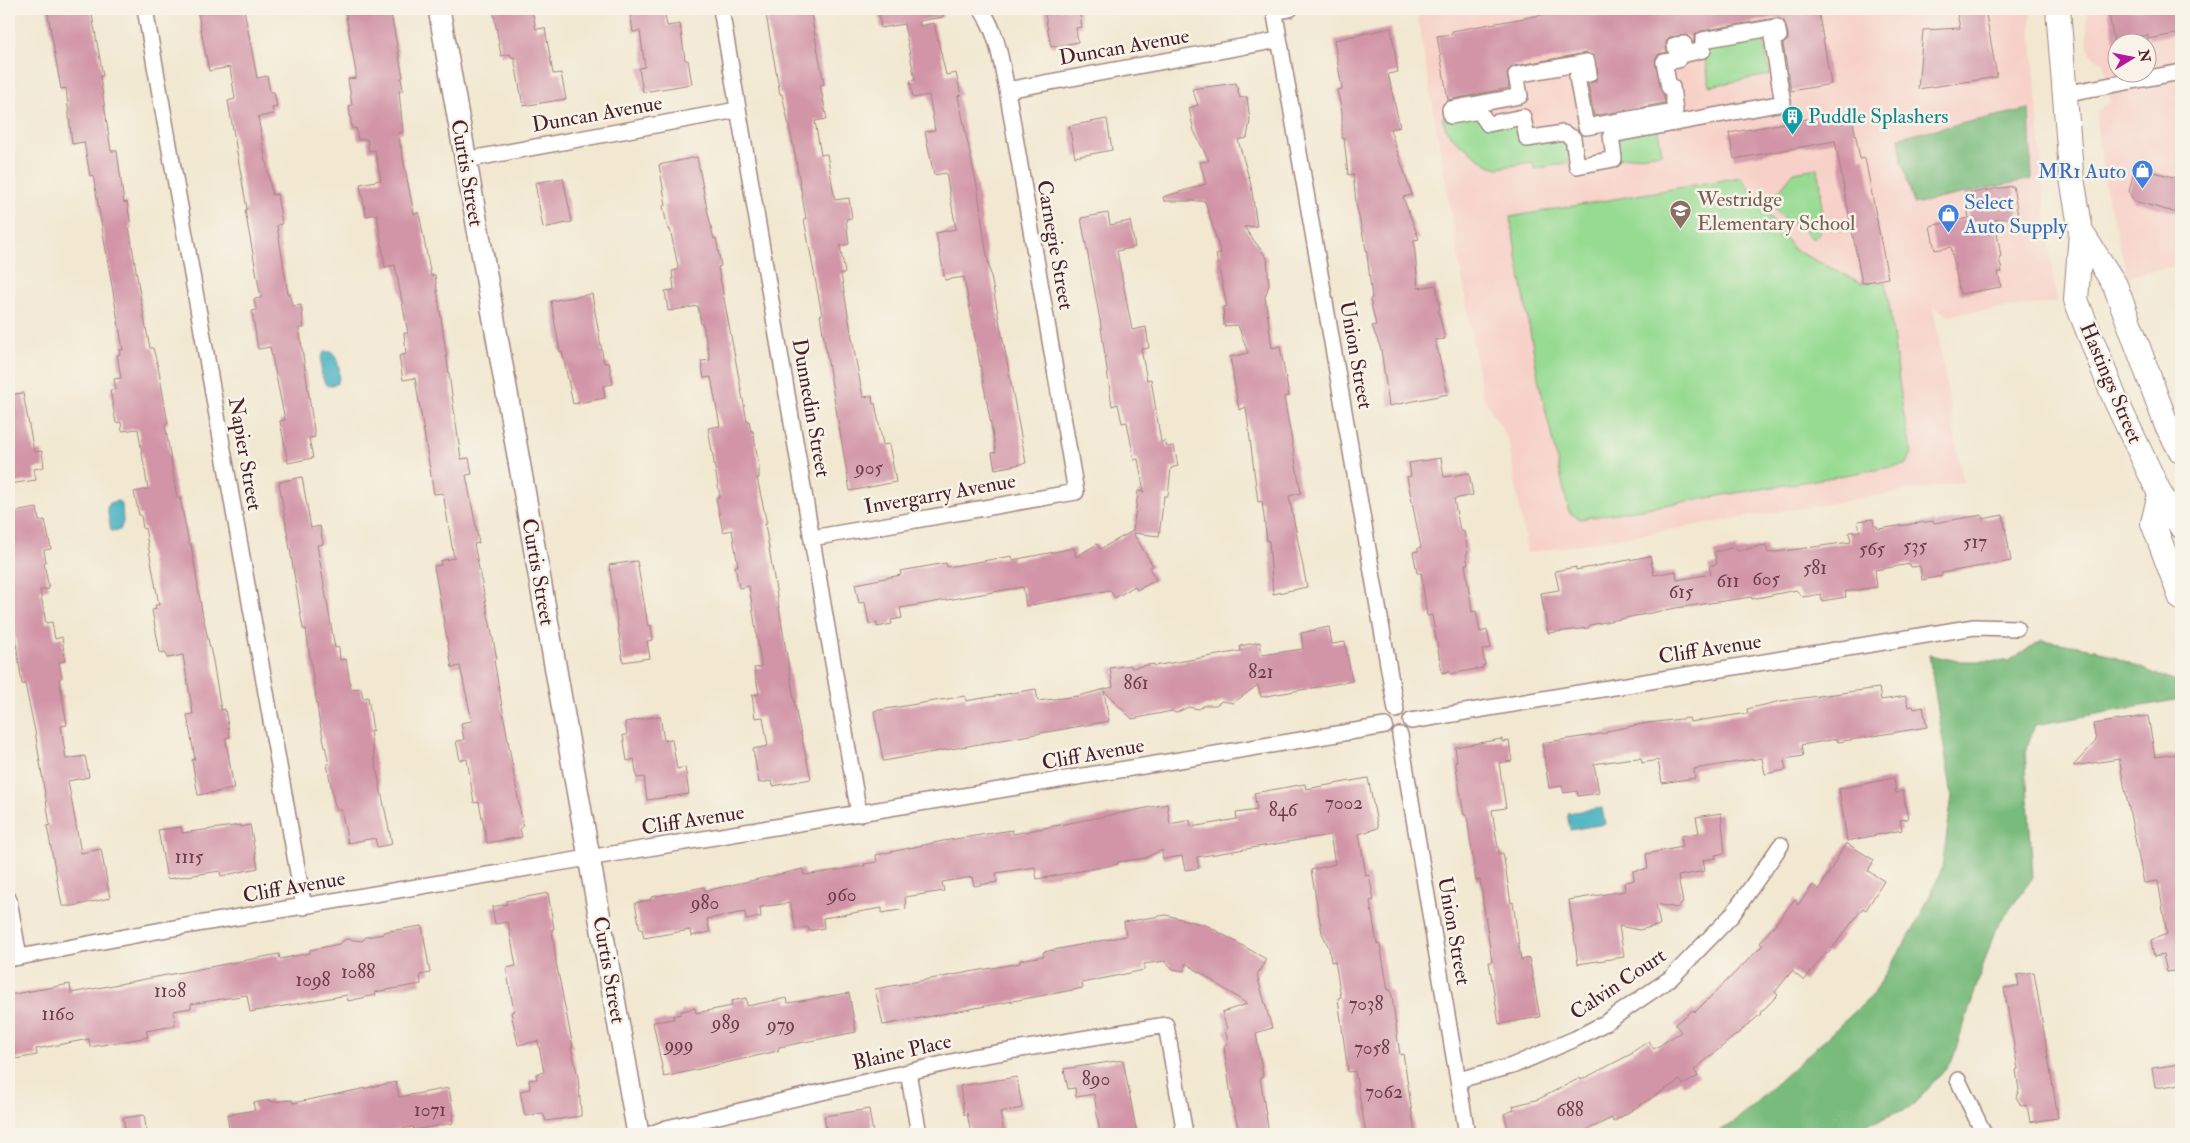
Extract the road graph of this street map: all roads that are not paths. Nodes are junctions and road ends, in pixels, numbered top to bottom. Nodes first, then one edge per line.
1 (145, 9) edge
2 (439, 9) edge
3 (721, 9) edge
4 (981, 9) edge
5 (1290, 9) edge
6 (2058, 9) edge
7 (1274, 10) edge
8 (1279, 40) junction
9 (2181, 72) edge
10 (1007, 90) junction
11 (2063, 94) junction
12 (1783, 103) joint
13 (737, 110) junction
14 (465, 160) junction
15 (2081, 232) junction
16 (2181, 451) edge
17 (1076, 492) joint
18 (2160, 494) junction
19 (2181, 526) edge
20 (812, 538) junction
21 (2181, 598) edge
22 (2017, 628) dead end
23 (1396, 710) junction
24 (1411, 721) junction
25 (1385, 726) junction
26 (1400, 735) junction
27 (860, 814) junction
28 (1781, 845) dead end
29 (589, 858) junction
30 (9, 900) edge
31 (304, 907) junction
32 (14, 958) edge
33 (908, 1072) junction
34 (1458, 1080) junction
35 (1958, 1080) dead end
36 (638, 1134) edge
37 (651, 1134) edge
38 (919, 1134) edge
39 (1185, 1134) edge
40 (1467, 1134) edge
41 (1984, 1134) edge

1 - 31 street, Napier Street
2 - 14 street, Curtis Street
3 - 13 street, Dunnedin Street
4 - 10 street, Carnegie Street
5 - 7 street
6 - 11 main road, Hastings Street
7 - 8 street, Union Street
8 - 10 street, Duncan Avenue
8 - 23 street, Union Street
9 - 11 street
10 - 17 street, Carnegie Street
11 - 15 main road, Hastings Street
12 - 12 street
13 - 14 street, Duncan Avenue
13 - 20 street, Dunnedin Street
14 - 29 street, Curtis Street
15 - 16 main road, Hastings Street
15 - 18 main road, Hastings Street
17 - 20 street, Invergarry Avenue
18 - 19 main road, Hastings Street
18 - 21 main road
20 - 27 street, Dunnedin Street
22 - 24 street, Cliff Avenue
23 - 24 street
23 - 25 street
24 - 26 street
25 - 26 street
25 - 27 street, Cliff Avenue
26 - 34 street, Union Street
27 - 29 street, Cliff Avenue
28 - 34 street, Calvin Court
29 - 31 street, Cliff Avenue
29 - 36 street, Curtis Street
30 - 32 street
31 - 32 street, Cliff Avenue
33 - 37 street, Blaine Place
33 - 38 street
33 - 39 street, Blaine Place
34 - 40 street, Union Street
35 - 41 street

